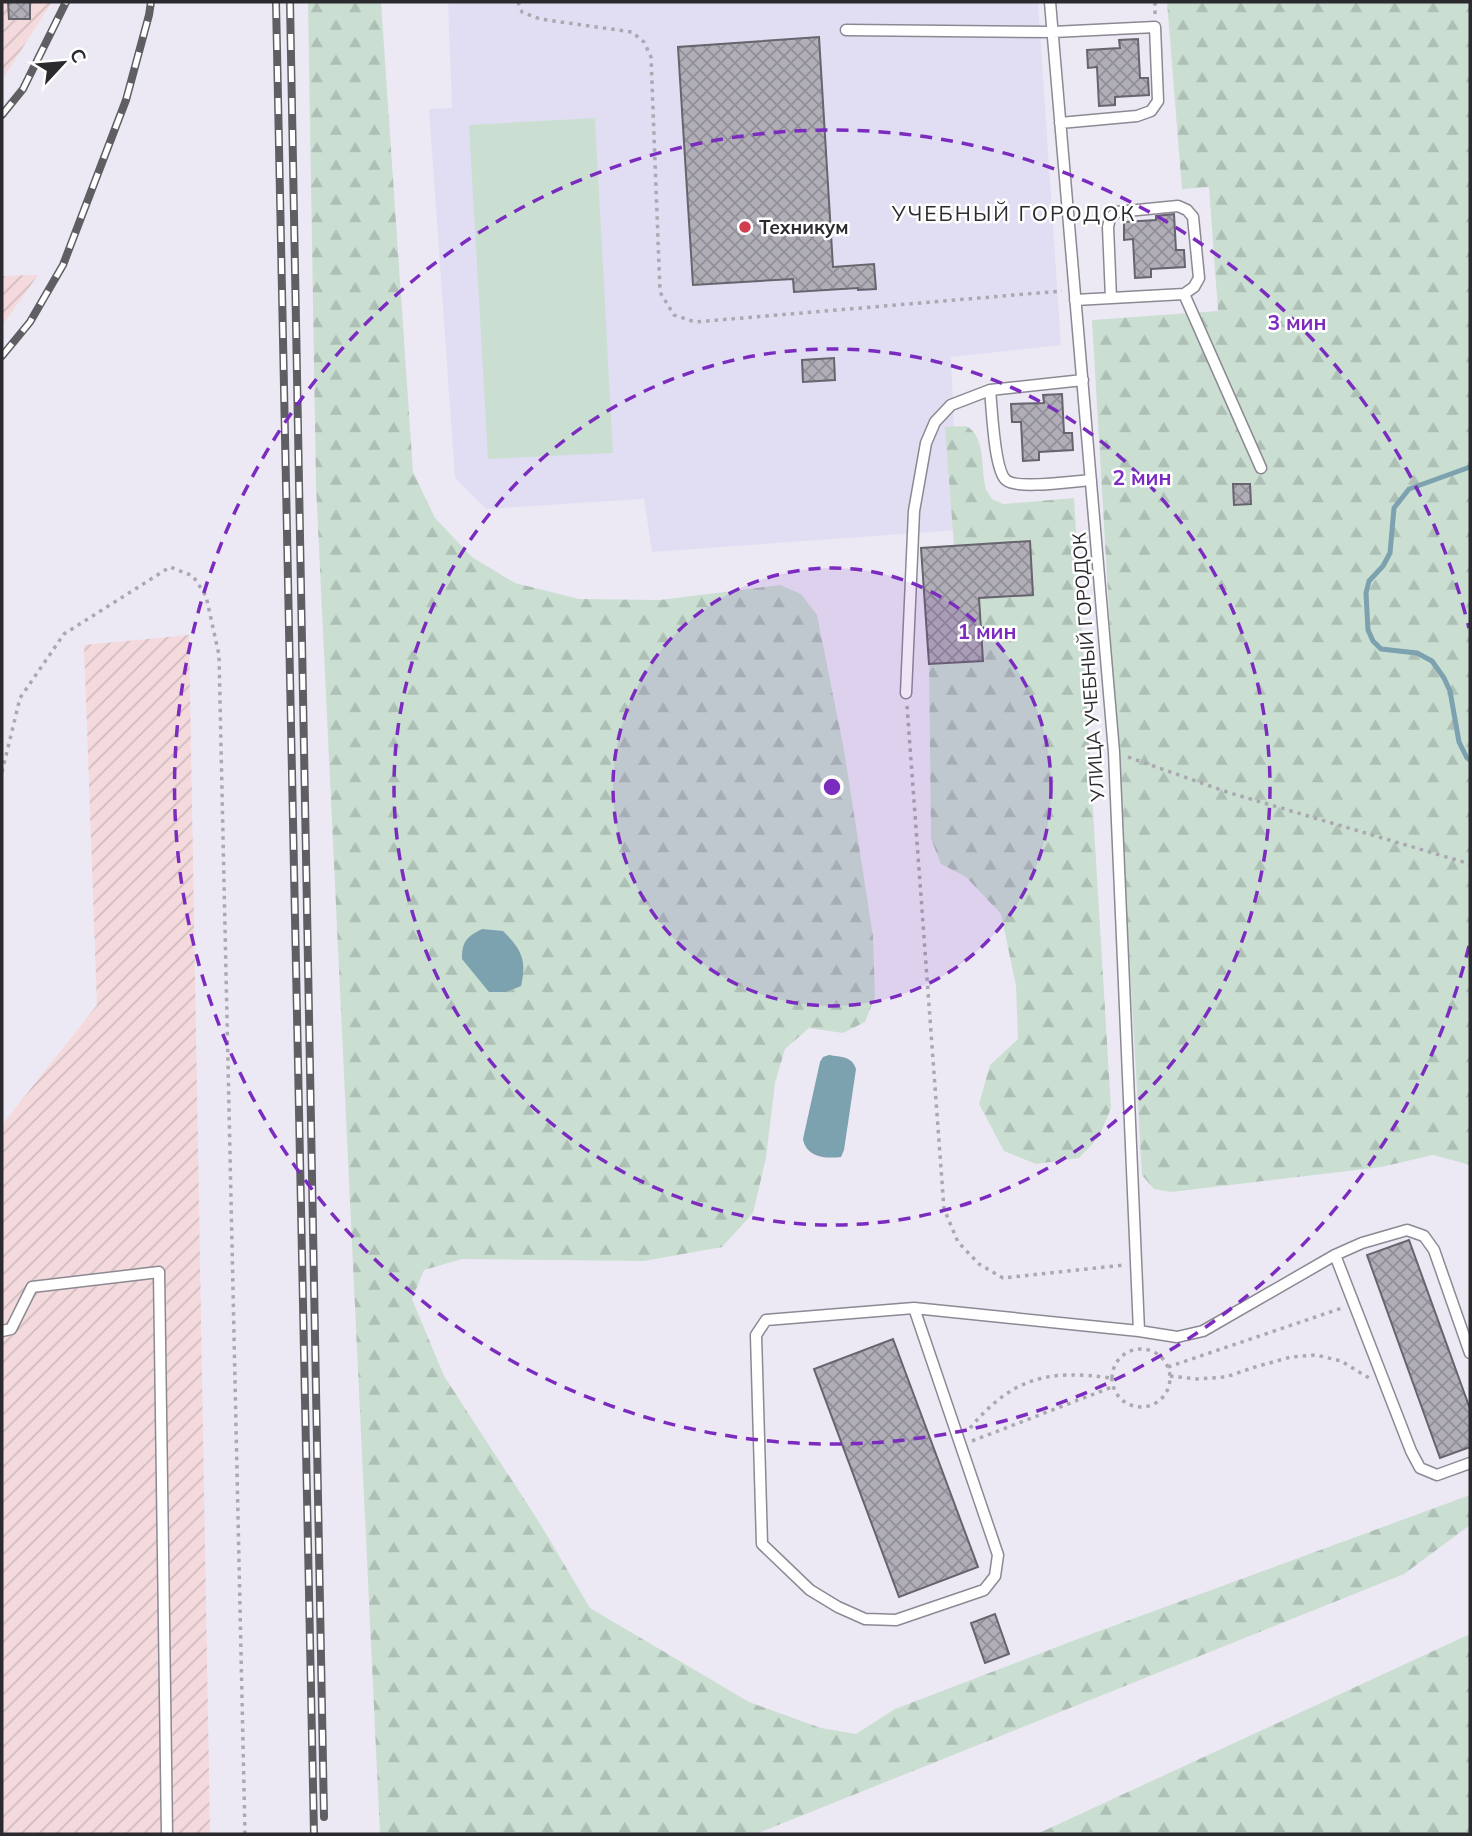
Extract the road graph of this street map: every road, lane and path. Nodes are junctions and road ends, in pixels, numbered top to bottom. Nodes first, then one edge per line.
1 (518, 2) edge
2 (1050, 2) edge
3 (846, 30) dead end
4 (1053, 32) junction
5 (1060, 122) junction
6 (1184, 294) junction
7 (1075, 295) junction
8 (1111, 298) junction
9 (1083, 380) junction
10 (990, 390) junction
11 (1261, 468) dead end
12 (1091, 480) junction
13 (906, 693) joint
14 (1114, 752) junction
15 (2, 772) edge
16 (1470, 864) edge
17 (1335, 1255) junction
18 (1135, 1264) junction
19 (1353, 1304) junction
20 (914, 1308) junction
21 (2, 1331) edge
22 (1139, 1331) junction
23 (1470, 1353) edge
24 (1168, 1367) junction
25 (1170, 1376) junction
26 (1111, 1378) junction
27 (1113, 1387) junction
28 (1387, 1388) junction
29 (960, 1445) junction
30 (1470, 1463) edge
31 (167, 1834) edge
32 (244, 1834) edge

1 - 7 path
2 - 4 lane, УЛИЦА УЧЕБНЫЙ ГОРОДОК
3 - 4 lane
4 - 5 lane, УЛИЦА УЧЕБНЫЙ ГОРОДОК
4 - 5 lane
5 - 7 lane, УЛИЦА УЧЕБНЫЙ ГОРОДОК
6 - 8 lane
6 - 8 lane
6 - 11 lane
7 - 8 lane
7 - 9 lane, УЛИЦА УЧЕБНЫЙ ГОРОДОК
9 - 10 lane
9 - 12 lane, УЛИЦА УЧЕБНЫЙ ГОРОДОК
10 - 12 lane
10 - 13 lane
12 - 14 lane, УЛИЦА УЧЕБНЫЙ ГОРОДОК
13 - 18 path
14 - 16 path
14 - 18 lane, УЛИЦА УЧЕБНЫЙ ГОРОДОК
15 - 32 path
17 - 19 lane
17 - 22 lane
17 - 23 lane
18 - 22 lane, УЛИЦА УЧЕБНЫЙ ГОРОДОК
19 - 24 path
19 - 28 lane
20 - 22 lane
20 - 29 lane
20 - 29 lane
21 - 31 lane
24 - 25 path
24 - 26 path
25 - 27 path
25 - 28 path
26 - 27 path
26 - 29 path
27 - 29 path
28 - 30 lane

